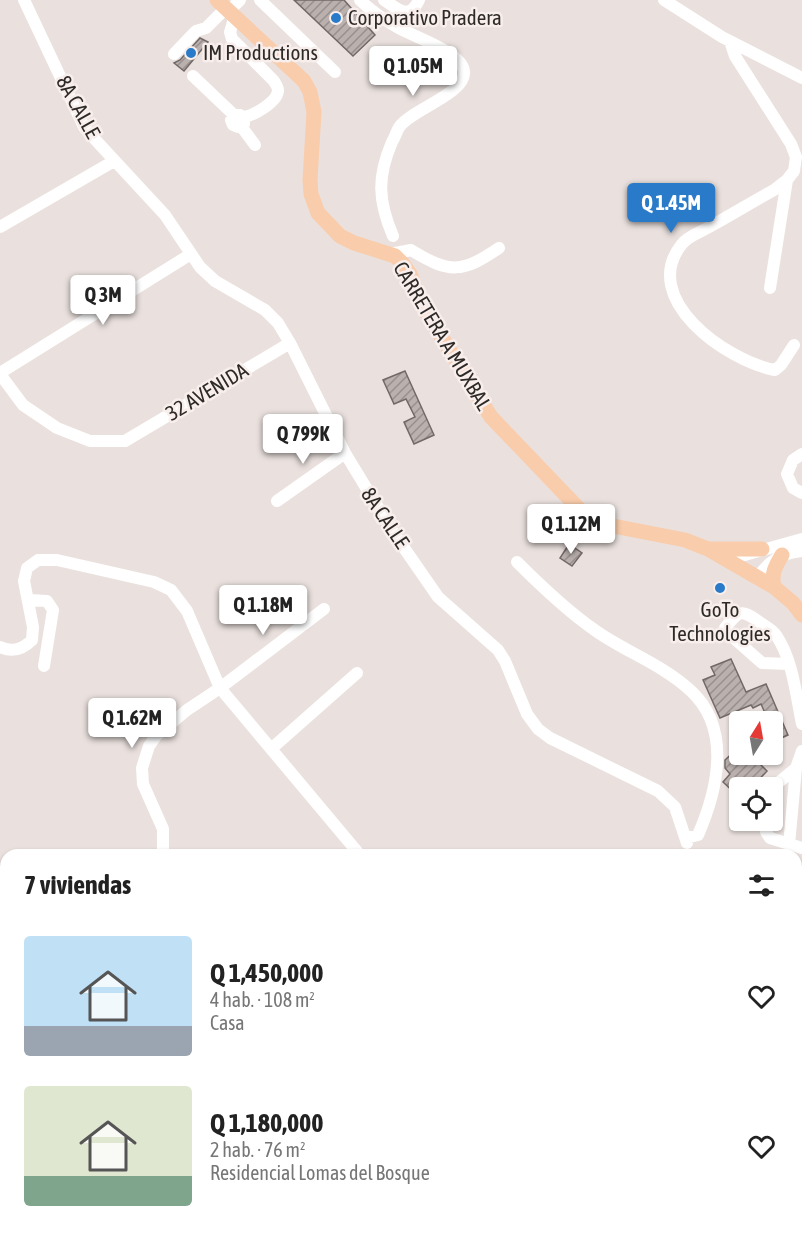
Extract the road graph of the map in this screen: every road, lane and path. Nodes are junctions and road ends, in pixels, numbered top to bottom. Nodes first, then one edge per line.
1 (24, 0) edge
2 (260, 0) edge
3 (360, 0) edge
4 (384, 0) edge
5 (419, 0) edge
6 (664, 0) edge
7 (229, 7) edge
8 (730, 41) junction
9 (174, 54) dead end
10 (335, 72) dead end
11 (192, 76) dead end
12 (802, 78) edge
13 (239, 120) junction
14 (255, 145) dead end
15 (114, 161) junction
16 (787, 180) junction
17 (0, 228) edge
18 (393, 236) dead end
19 (499, 248) dead end
20 (191, 254) junction
21 (390, 254) junction
22 (770, 288) dead end
23 (290, 343) junction
24 (795, 345) dead end
25 (0, 373) edge
26 (345, 453) junction
27 (802, 454) edge
28 (802, 493) edge
29 (277, 501) dead end
30 (802, 539) edge
31 (708, 549) junction
32 (762, 549) junction
33 (802, 551) edge
34 (782, 555) junction
35 (726, 560) junction
36 (517, 562) dead end
37 (757, 578) junction
38 (774, 587) junction
39 (28, 600) junction
40 (324, 609) dead end
41 (802, 615) edge
42 (0, 646) edge
43 (789, 664) junction
44 (44, 666) dead end
45 (357, 673) dead end
46 (220, 688) junction
47 (802, 724) edge
48 (271, 749) junction
49 (802, 751) edge
50 (796, 768) junction
51 (783, 779) edge
52 (766, 831) edge
53 (796, 846) edge
54 (163, 849) edge
55 (355, 849) edge

1 - 15 street, 8A CALLE
2 - 10 street
3 - 18 street
4 - 5 street
6 - 8 street
7 - 9 street
7 - 13 street
7 - 21 main road, CARRETERA A MUXBAL
8 - 12 street
8 - 16 street
11 - 13 street
13 - 14 street
15 - 17 street
15 - 20 street, 8A CALLE
16 - 22 street
16 - 24 street
19 - 21 street
20 - 23 street, 8A CALLE
20 - 25 street
21 - 31 main road, CARRETERA A MUXBAL
23 - 25 street, 32 AVENIDA
23 - 26 street, 8A CALLE
26 - 29 street
26 - 36 street, 8A CALLE
27 - 28 street
30 - 32 street
31 - 32 main road
31 - 35 main road, CARRETERA A MUXBAL
32 - 35 street
33 - 34 street
34 - 37 street
34 - 38 main road
35 - 37 main road, CARRETERA A MUXBAL
37 - 38 main road, CARRETERA A MUXBAL
38 - 41 main road, CARRETERA A MUXBAL
39 - 42 street
39 - 44 street
39 - 46 street
40 - 46 street
43 - 43 street
43 - 47 street
45 - 48 street
46 - 48 street
46 - 54 street
48 - 55 street
49 - 50 street
50 - 51 street
50 - 53 street
52 - 53 street

